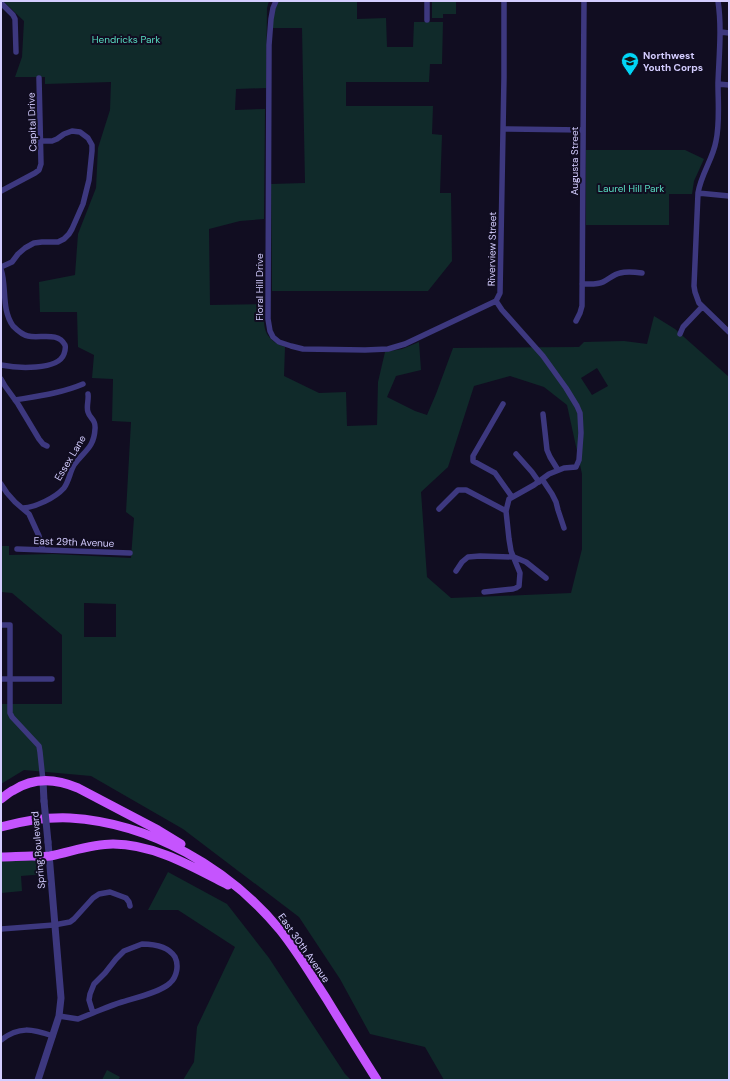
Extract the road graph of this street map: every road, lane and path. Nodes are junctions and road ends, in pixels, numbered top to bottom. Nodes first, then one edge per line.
1 (276, 1) edge
2 (427, 1) edge
3 (504, 1) edge
4 (584, 1) edge
5 (718, 1) edge
6 (1, 4) edge
7 (427, 20) dead end
8 (721, 32) junction
9 (729, 33) edge
10 (16, 52) dead end
11 (39, 78) dead end
12 (718, 84) junction
13 (729, 85) edge
14 (503, 129) junction
15 (583, 130) junction
16 (41, 141) junction
17 (1, 191) edge
18 (698, 193) junction
19 (729, 196) edge
20 (1, 268) edge
21 (642, 273) dead end
22 (582, 284) junction
23 (496, 301) junction
24 (702, 307) junction
25 (1, 312) edge
26 (8, 314) junction
27 (576, 321) dead end
28 (729, 332) edge
29 (680, 334) dead end
30 (1, 366) edge
31 (1, 379) edge
32 (83, 384) dead end
33 (88, 394) dead end
34 (16, 400) junction
35 (503, 404) dead end
36 (544, 414) dead end
37 (47, 446) dead end
38 (516, 454) dead end
39 (558, 470) junction
40 (540, 480) junction
41 (1, 484) edge
42 (512, 496) junction
43 (23, 508) junction
44 (439, 509) dead end
45 (506, 510) junction
46 (564, 528) dead end
47 (17, 549) dead end
48 (43, 550) junction
49 (130, 553) dead end
50 (514, 557) junction
51 (456, 571) dead end
52 (546, 578) dead end
53 (484, 592) dead end
54 (1, 625) edge
55 (1, 679) edge
56 (10, 679) junction
57 (52, 679) dead end
58 (43, 781) junction
59 (1, 799) edge
60 (1, 827) edge
61 (49, 856) junction
62 (1, 857) edge
63 (205, 863) junction
64 (247, 895) junction
65 (130, 906) dead end
66 (54, 925) junction
67 (1, 929) edge
68 (93, 1013) junction
69 (59, 1016) junction
70 (53, 1036) junction
71 (1, 1040) edge
72 (38, 1080) edge
73 (377, 1080) edge

1 - 23 street, Floral Hill Drive
2 - 7 street
3 - 14 street, Riverview Street
4 - 15 street, Augusta Street
5 - 8 street
6 - 10 street
8 - 9 street
8 - 12 street
11 - 16 street, Capital Drive
12 - 13 street
12 - 18 street
14 - 15 street
14 - 23 street, Riverview Street
15 - 22 street, Augusta Street
16 - 17 street, Capital Drive
16 - 20 street
18 - 19 street
18 - 24 street
20 - 26 street
21 - 22 street
22 - 27 street, Augusta Street
23 - 39 street, Riverview Street
24 - 28 street
24 - 29 street
25 - 26 street
26 - 30 street
31 - 34 street
32 - 34 street
33 - 43 street, Essex Lane
34 - 37 street
35 - 42 street
36 - 39 street
38 - 40 street
39 - 40 street
40 - 42 street
40 - 46 street
41 - 43 street
42 - 45 street
43 - 48 street
44 - 45 street
45 - 50 street
47 - 48 street, East 29th Avenue
48 - 49 street, East 29th Avenue
50 - 51 street
50 - 52 street
50 - 53 street
54 - 56 street, Spring Boulevard
55 - 56 street
56 - 57 street
56 - 58 street, Spring Boulevard
58 - 59 main road
58 - 61 street, Spring Boulevard, bridge
58 - 63 main road
60 - 63 main road, East 30th Avenue
61 - 62 main road
61 - 64 main road
61 - 66 street, Spring Boulevard
63 - 64 main road, East 30th Avenue
64 - 73 main road, East 30th Avenue
65 - 66 street
66 - 67 street
66 - 69 street, Spring Boulevard
68 - 68 street
68 - 69 street
69 - 70 street, Spring Boulevard
70 - 71 street
70 - 72 street, Spring Boulevard

